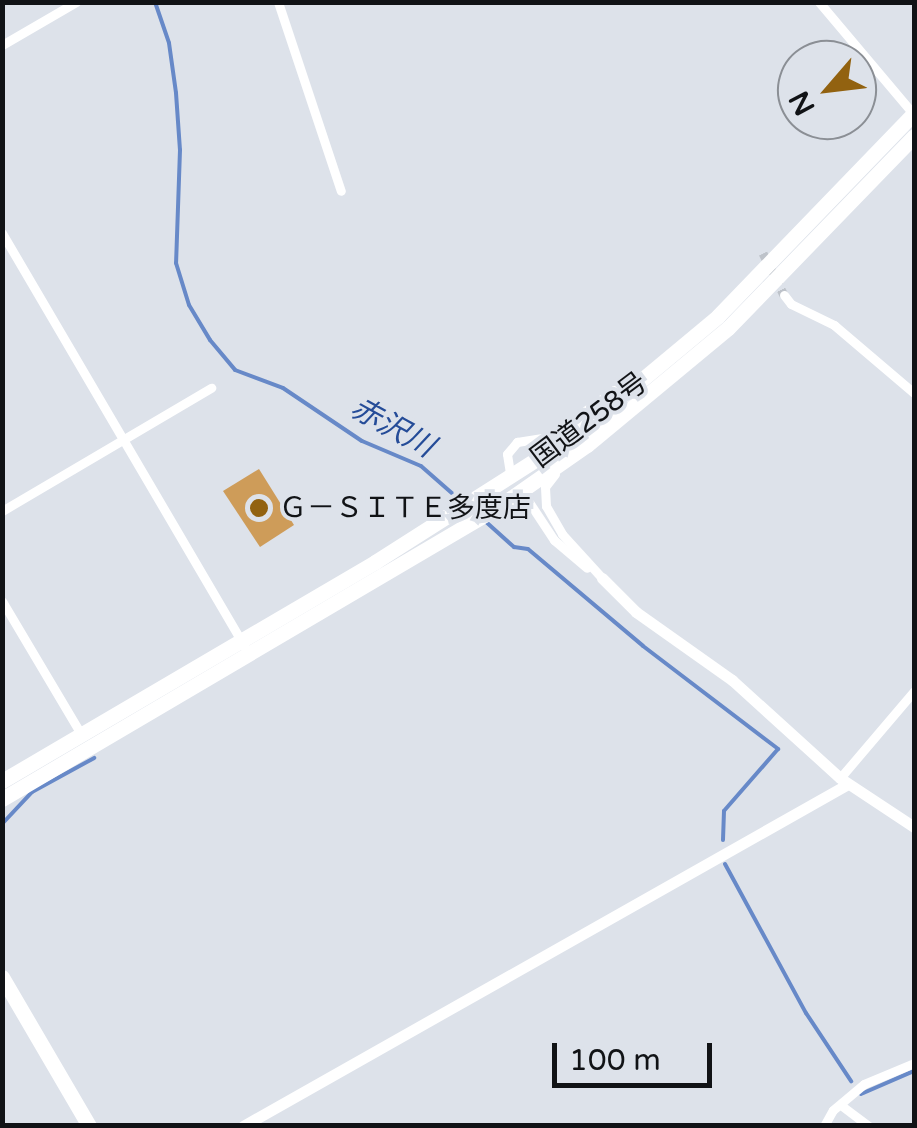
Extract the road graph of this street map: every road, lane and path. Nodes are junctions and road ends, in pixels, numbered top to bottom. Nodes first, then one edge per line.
1 (76, 2) edge
2 (278, 2) edge
3 (819, 2) edge
4 (2, 46) edge
5 (914, 114) edge
6 (914, 136) edge
7 (341, 190) dead end
8 (2, 233) edge
9 (784, 296) tunnel mouth
10 (636, 387) junction
11 (211, 388) dead end
12 (914, 393) edge
13 (124, 440) junction
14 (587, 445) junction
15 (510, 472) dead end
16 (524, 496) dead end
17 (493, 500) junction
18 (2, 511) edge
19 (602, 578) junction
20 (2, 601) edge
21 (245, 648) junction
22 (914, 691) edge
23 (81, 734) junction
24 (2, 781) edge
25 (844, 781) junction
26 (2, 799) edge
27 (914, 827) edge
28 (2, 978) edge
29 (914, 1063) edge
30 (842, 1106) junction
31 (89, 1126) edge
32 (244, 1126) edge
33 (824, 1126) edge
34 (869, 1126) edge

1 - 4 street
2 - 7 street
3 - 5 street
5 - 10 main road, 国道258号
6 - 14 main road, 国道258号
8 - 13 street
9 - 12 street
10 - 15 street
10 - 17 main road, 国道258号
11 - 13 street
13 - 18 street
13 - 21 street
14 - 17 main road, 国道258号
14 - 19 street
16 - 19 street
17 - 21 main road, 国道258号
17 - 21 main road, 国道258号
19 - 25 street
20 - 23 street
21 - 23 main road, 国道258号
21 - 26 main road, 国道258号
22 - 25 street
23 - 24 main road, 国道258号
25 - 27 street
25 - 32 street
28 - 31 main road
29 - 30 street
30 - 33 street
30 - 34 street

